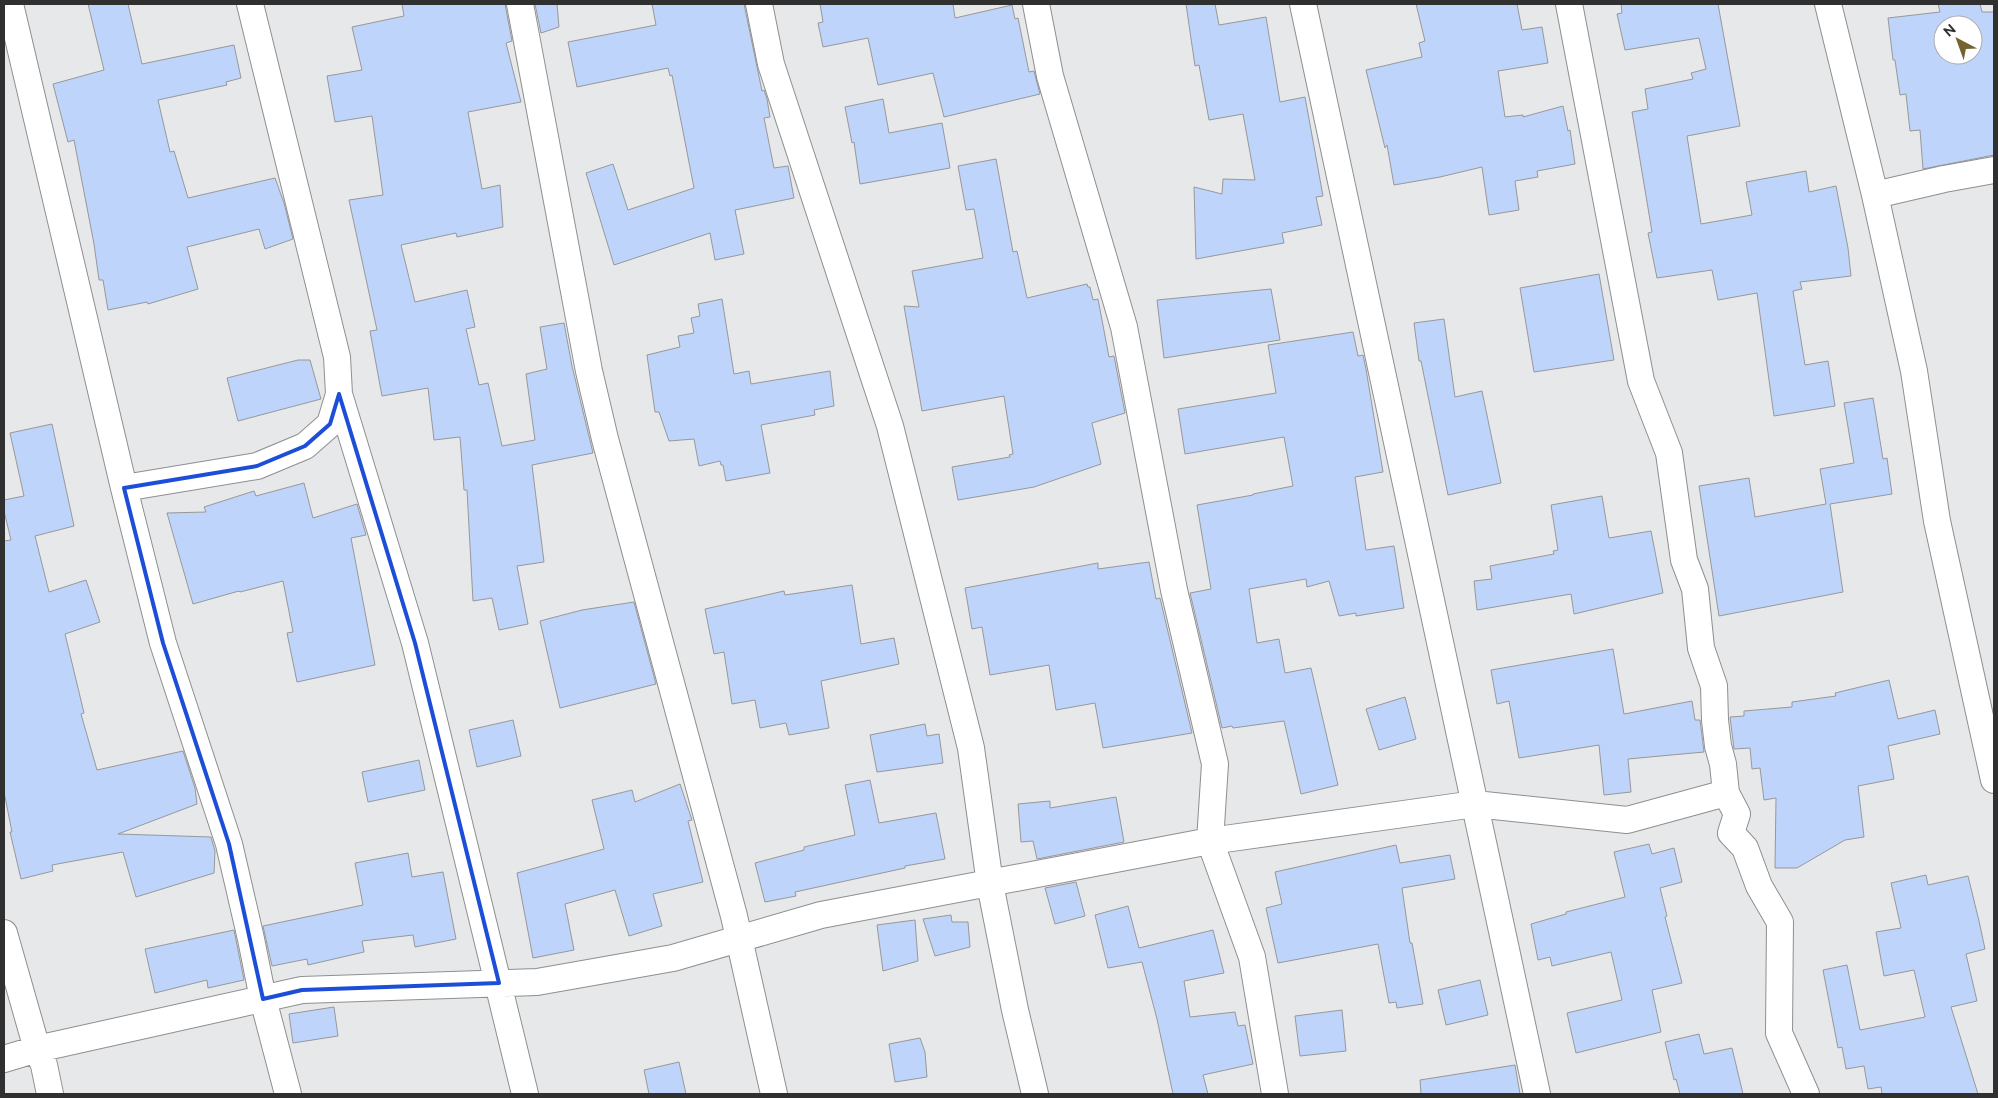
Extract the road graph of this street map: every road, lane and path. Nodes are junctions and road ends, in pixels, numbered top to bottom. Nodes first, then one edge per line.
1 (10, 4) edge
2 (250, 4) edge
3 (520, 4) edge
4 (759, 4) edge
5 (1036, 4) edge
6 (1303, 4) edge
7 (1569, 4) edge
8 (1828, 4) edge
9 (1994, 170) edge
10 (1875, 195) junction
11 (339, 394) junction
12 (124, 488) junction
13 (1991, 750) edge
14 (1994, 780) edge
15 (1726, 793) junction
16 (1475, 804) junction
17 (1210, 841) junction
18 (990, 884) junction
19 (4, 933) edge
20 (740, 938) junction
21 (499, 983) junction
22 (263, 999) junction
23 (37, 1049) junction
24 (4, 1059) edge
25 (50, 1094) edge
26 (288, 1094) edge
27 (525, 1094) edge
28 (774, 1094) edge
29 (1035, 1094) edge
30 (1275, 1094) edge
31 (1537, 1094) edge
32 (1806, 1094) edge

1 - 12 street
2 - 11 street
3 - 20 street
4 - 18 street
5 - 17 street
6 - 16 street
7 - 15 street
8 - 10 street
9 - 10 street
10 - 13 street
11 - 12 street
11 - 21 street
12 - 22 street
13 - 14 street
15 - 16 street
15 - 32 street
16 - 17 street
16 - 31 street
17 - 18 street
17 - 30 street
18 - 20 street
18 - 29 street
19 - 23 street
20 - 21 street
20 - 28 street
21 - 22 street
21 - 27 street
22 - 23 street
22 - 26 street
23 - 24 street
23 - 25 street

